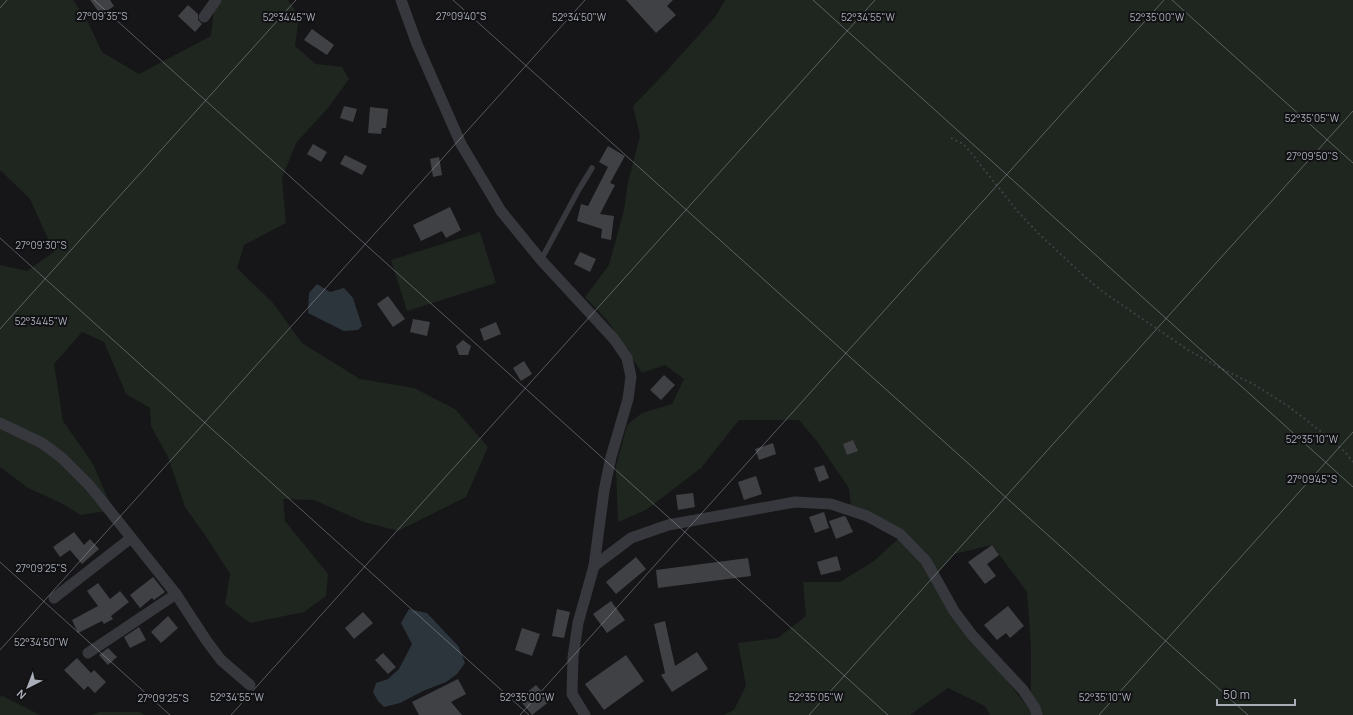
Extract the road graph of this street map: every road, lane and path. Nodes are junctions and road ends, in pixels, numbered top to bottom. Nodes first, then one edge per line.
1 (216, 0) edge
2 (401, 0) edge
3 (204, 17) dead end
4 (951, 138) dead end
5 (592, 168) dead end
6 (541, 260) junction
7 (0, 423) edge
8 (1353, 462) edge
9 (131, 538) junction
10 (594, 566) junction
11 (176, 594) junction
12 (54, 598) dead end
13 (88, 653) dead end
14 (250, 685) dead end
15 (585, 715) edge
16 (1037, 715) edge

1 - 3 street
2 - 6 street
4 - 8 path
5 - 6 lane
6 - 10 street
7 - 9 street
9 - 11 street
9 - 12 street
10 - 15 street
10 - 16 street
11 - 13 street
11 - 14 street

